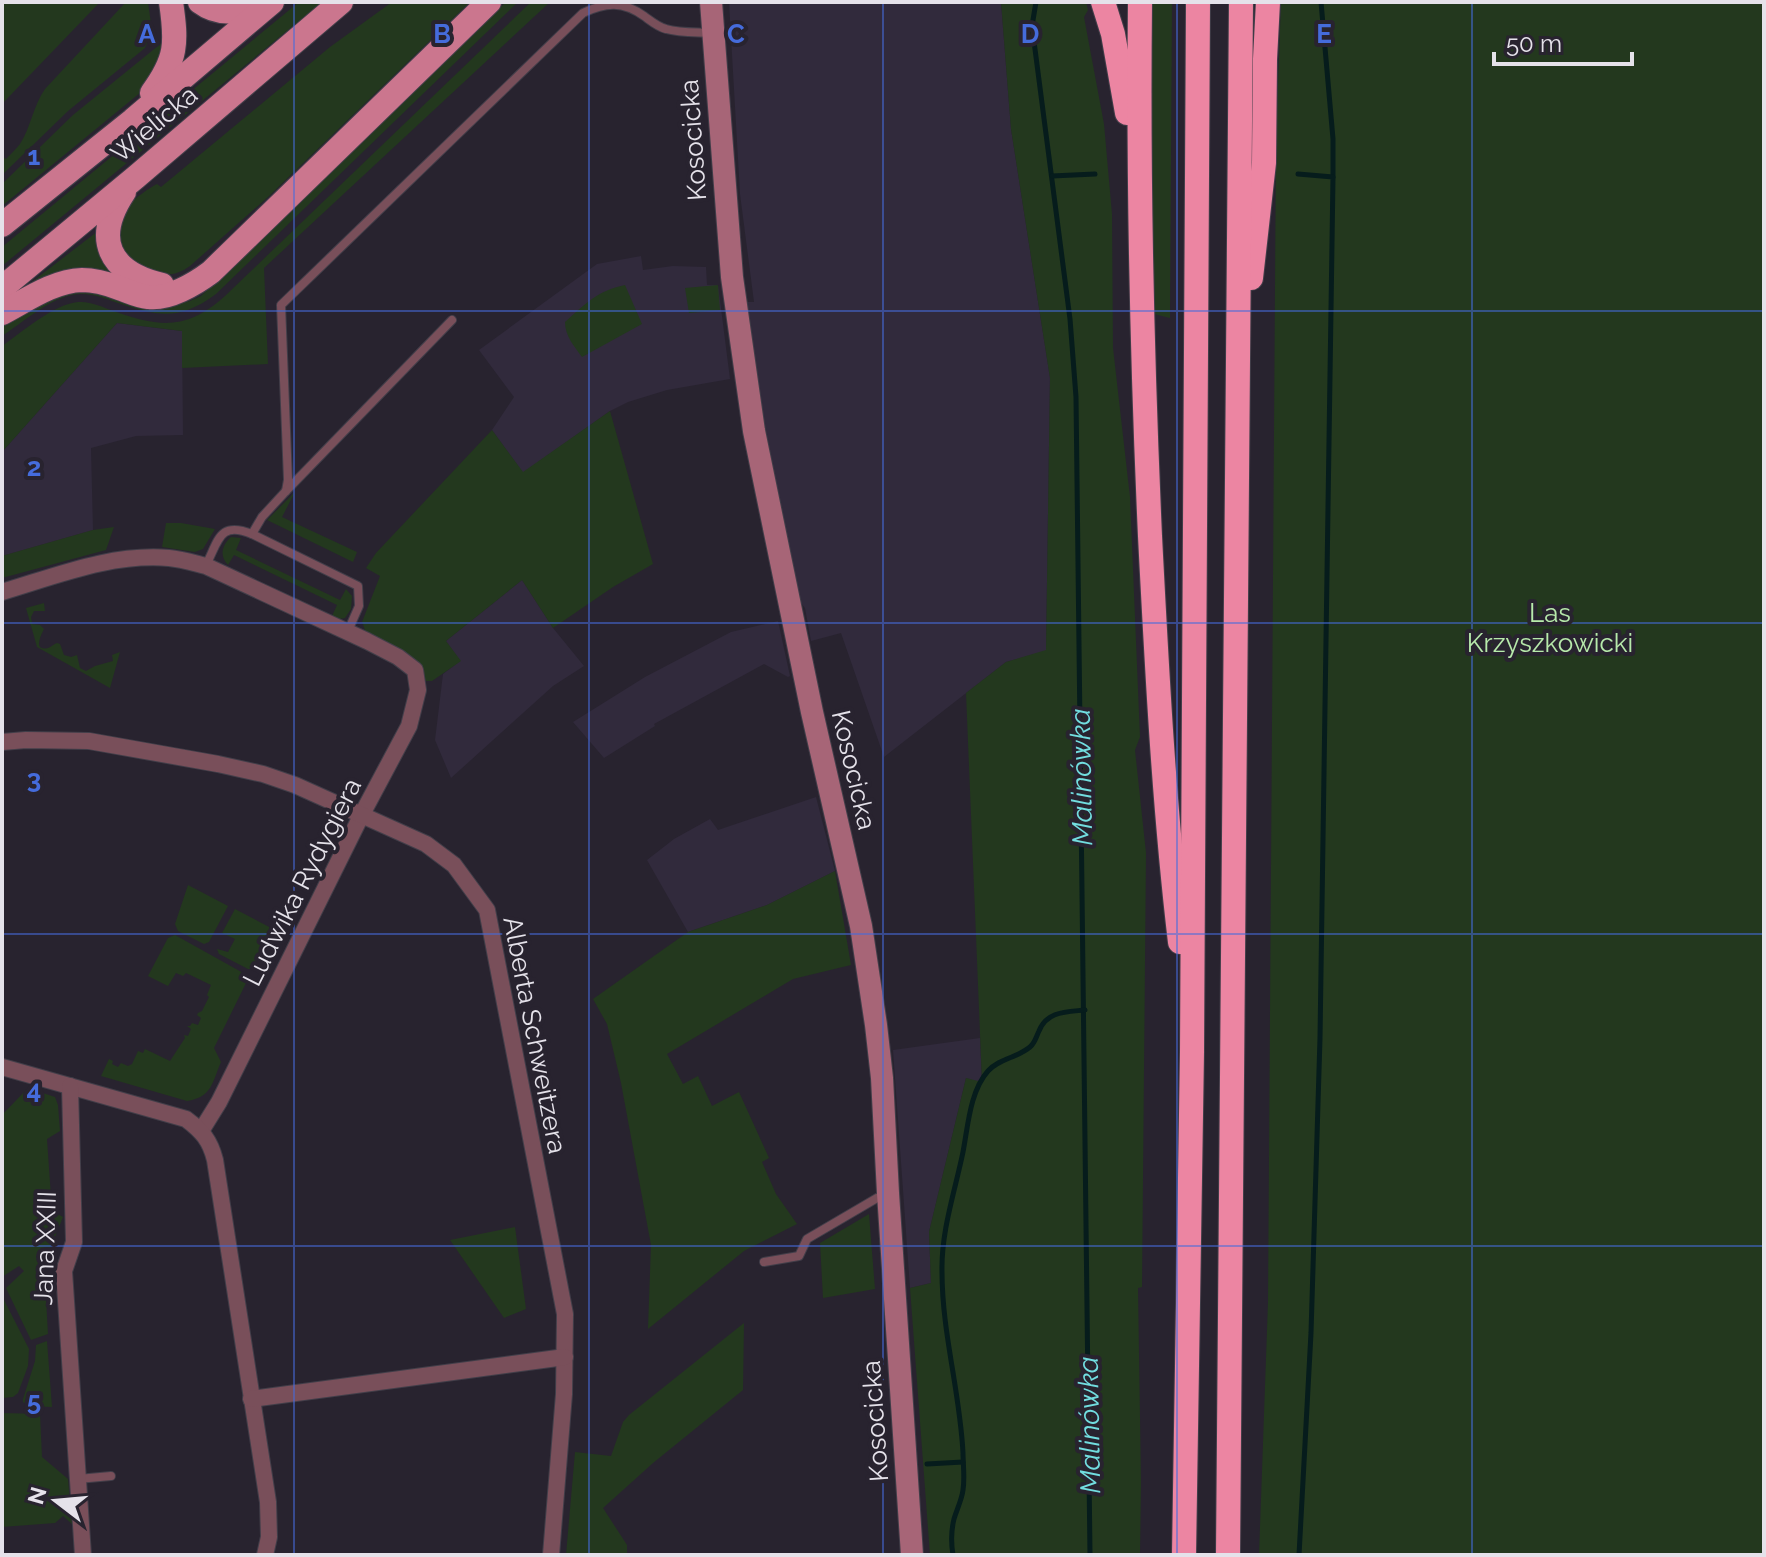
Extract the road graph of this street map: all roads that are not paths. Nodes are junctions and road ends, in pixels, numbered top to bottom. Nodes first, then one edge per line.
1 (171, 2) edge
2 (200, 2) edge
3 (262, 2) edge
4 (272, 2) edge
5 (341, 2) edge
6 (489, 2) edge
7 (711, 2) edge
8 (1103, 2) edge
9 (1140, 2) edge
10 (1198, 2) edge
11 (1241, 2) edge
12 (1268, 2) edge
13 (713, 33) junction
14 (133, 120) junction
15 (136, 177) junction
16 (1139, 203) junction
17 (2, 225) edge
18 (2, 288) edge
19 (180, 289) junction
20 (2, 313) edge
21 (452, 320) dead end
22 (1238, 372) junction
23 (286, 491) junction
24 (252, 534) junction
25 (206, 566) junction
26 (2, 592) edge
27 (348, 631) junction
28 (2, 742) edge
29 (361, 816) junction
30 (1192, 1052) junction
31 (2, 1067) edge
32 (70, 1086) junction
33 (201, 1131) junction
34 (888, 1193) junction
35 (764, 1262) dead end
36 (565, 1357) junction
37 (251, 1399) junction
38 (111, 1476) dead end
39 (78, 1479) junction
40 (83, 1555) edge
41 (265, 1555) edge
42 (551, 1555) edge
43 (912, 1555) edge
44 (1184, 1555) edge
45 (1228, 1555) edge

1 - 14 main road
2 - 3 main road
4 - 14 main road, Wielicka
5 - 15 main road, Wielicka
6 - 19 main road
7 - 13 street, Kosocicka
8 - 16 highway
9 - 16 highway
10 - 30 highway
11 - 22 highway
12 - 22 highway
13 - 23 lane
13 - 34 street, Kosocicka
14 - 17 main road, Wielicka
15 - 18 main road, Wielicka
15 - 19 main road
16 - 30 highway
19 - 20 main road
21 - 23 lane
22 - 45 highway
23 - 24 lane
24 - 25 lane
24 - 27 lane
25 - 26 street
25 - 27 street
27 - 29 street, Ludwika Rydygiera
28 - 29 street, Alberta Schweitzera
29 - 33 street, Ludwika Rydygiera
29 - 36 street, Alberta Schweitzera
30 - 44 highway
31 - 32 street
32 - 33 street
32 - 39 street, Jana XXIII
33 - 37 street
34 - 35 lane
34 - 43 street, Kosocicka
36 - 37 street
36 - 42 street, Alberta Schweitzera
37 - 41 street
38 - 39 lane
39 - 40 street, Jana XXIII

